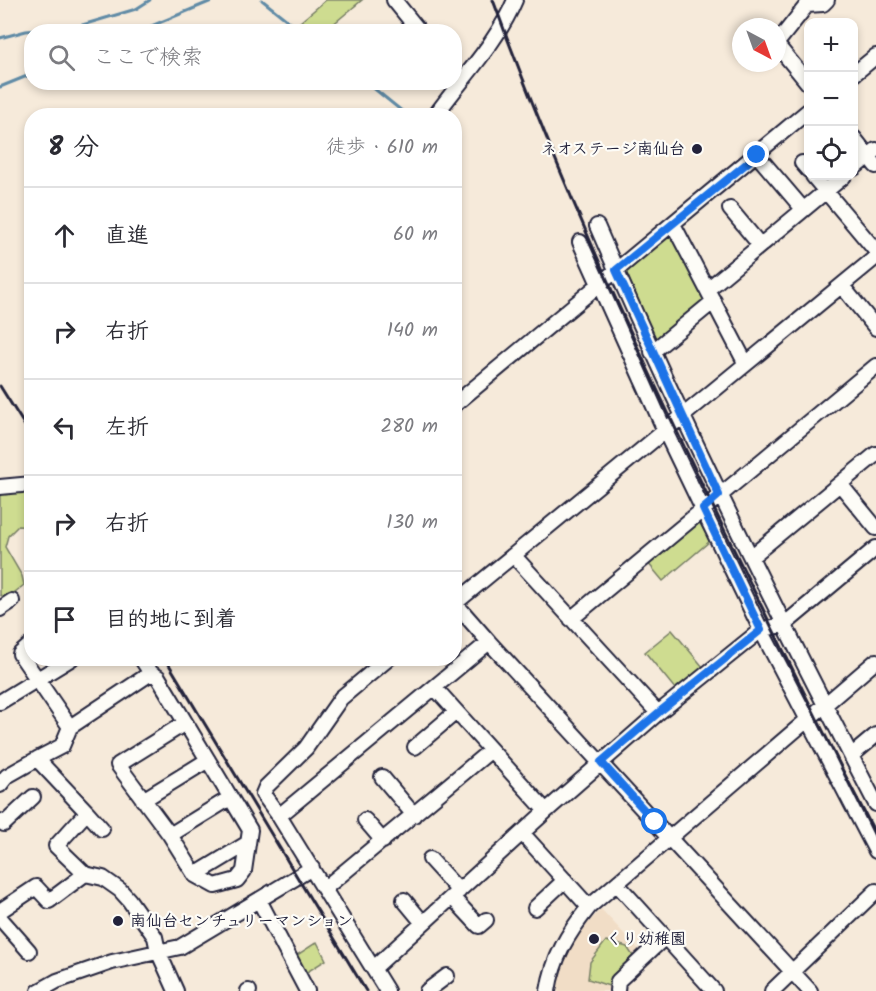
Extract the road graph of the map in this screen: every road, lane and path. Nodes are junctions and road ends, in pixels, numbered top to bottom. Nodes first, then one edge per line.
1 (394, 0) edge
2 (515, 0) edge
3 (827, 0) edge
4 (414, 24) edge
5 (786, 32) edge
6 (786, 55) edge
7 (876, 56) edge
8 (462, 72) edge
9 (856, 72) edge
10 (804, 78) edge
11 (450, 90) edge
12 (440, 108) edge
13 (804, 114) edge
14 (858, 142) edge
15 (757, 155) junction
16 (873, 157) edge
17 (858, 166) edge
18 (816, 180) edge
19 (839, 180) edge
20 (825, 191) junction
21 (730, 209) dead end
22 (803, 209) junction
23 (673, 224) junction
24 (597, 226) dead end
25 (580, 242) dead end
26 (760, 245) junction
27 (876, 251) edge
28 (876, 257) edge
29 (616, 270) junction
30 (599, 285) junction
31 (842, 286) junction
32 (711, 295) junction
33 (876, 328) edge
34 (652, 352) junction
35 (746, 364) junction
36 (876, 366) edge
37 (462, 398) edge
38 (683, 417) junction
39 (665, 431) junction
40 (876, 454) edge
41 (840, 484) junction
42 (24, 485) edge
43 (0, 487) edge
44 (719, 495) junction
45 (703, 509) junction
46 (876, 528) edge
47 (876, 548) edge
48 (514, 556) junction
49 (751, 557) junction
50 (462, 597) edge
51 (462, 611) edge
52 (572, 619) junction
53 (785, 624) junction
54 (761, 630) junction
55 (489, 642) junction
56 (876, 661) edge
57 (462, 665) edge
58 (28, 666) edge
59 (60, 666) edge
60 (146, 666) edge
61 (379, 666) edge
62 (461, 666) edge
63 (151, 673) junction
64 (37, 678) junction
65 (435, 688) junction
66 (0, 702) edge
67 (826, 704) junction
68 (456, 712) junction
69 (658, 713) junction
70 (807, 719) junction
71 (185, 723) junction
72 (70, 727) junction
73 (876, 735) edge
74 (415, 747) dead end
75 (491, 750) junction
76 (851, 756) junction
77 (37, 759) junction
78 (208, 760) junction
79 (601, 762) junction
80 (2, 775) edge
81 (382, 777) dead end
82 (33, 796) dead end
83 (230, 798) junction
84 (143, 800) junction
85 (876, 804) edge
86 (546, 811) junction
87 (87, 812) junction
88 (414, 815) junction
89 (279, 816) junction
90 (365, 820) dead end
91 (0, 821) edge
92 (102, 829) dead end
93 (522, 833) junction
94 (170, 835) junction
95 (670, 839) junction
96 (383, 841) junction
97 (248, 843) junction
98 (876, 851) edge
99 (430, 859) dead end
100 (312, 868) junction
101 (85, 874) junction
102 (195, 874) junction
103 (565, 880) junction
104 (617, 884) junction
105 (325, 888) junction
106 (876, 891) edge
107 (456, 894) junction
108 (259, 900) junction
109 (404, 900) dead end
110 (589, 907) junction
111 (535, 908) dead end
112 (0, 910) edge
113 (0, 918) edge
114 (486, 920) dead end
115 (423, 923) junction
116 (665, 937) junction
117 (29, 951) dead end
118 (158, 951) junction
119 (374, 969) junction
120 (792, 972) junction
121 (447, 976) dead end
122 (620, 988) edge
123 (39, 991) edge
124 (176, 991) edge
125 (307, 991) edge
126 (387, 991) edge
127 (427, 991) edge
128 (548, 991) edge
129 (714, 991) edge
130 (772, 991) edge
131 (810, 991) edge

1 - 4 street
2 - 8 street
3 - 5 street
6 - 10 street
7 - 9 street
11 - 12 street
13 - 15 street
14 - 16 street
15 - 22 street
15 - 23 street
16 - 17 street
18 - 20 street
19 - 20 street
20 - 22 street
20 - 27 street
21 - 26 street
22 - 26 street
23 - 29 street
23 - 32 street
24 - 29 street
25 - 30 street
26 - 32 street
28 - 31 street
29 - 30 street
29 - 34 street
30 - 37 street
30 - 39 street
31 - 33 street
31 - 35 street
32 - 34 street
32 - 35 street
34 - 38 street
35 - 38 street
36 - 44 street
38 - 39 street
38 - 44 street
39 - 45 street
39 - 48 street
40 - 41 street
41 - 46 street
41 - 49 street
42 - 43 street
44 - 45 street
44 - 49 street
45 - 52 street
45 - 54 street
47 - 53 street
48 - 50 street
48 - 52 street
49 - 53 street
51 - 55 street
52 - 69 street
53 - 54 street
53 - 67 street
54 - 69 street
54 - 70 street
55 - 57 street
55 - 79 street
56 - 67 street
58 - 64 street
59 - 64 street
60 - 63 street
61 - 89 street
62 - 65 street
63 - 71 street
63 - 72 street
64 - 66 street
64 - 72 street
65 - 68 street
65 - 89 street
67 - 70 street
67 - 76 street
68 - 74 street
68 - 75 street
69 - 79 street
70 - 95 street
70 - 98 street
71 - 78 street
71 - 84 street
72 - 77 street
73 - 76 street
75 - 86 street
75 - 88 street
76 - 85 street
77 - 80 street
77 - 87 street
78 - 83 street
78 - 84 street
79 - 86 street
79 - 95 street
81 - 88 street
82 - 91 street
83 - 94 street
83 - 97 street
84 - 94 street
86 - 93 street
87 - 92 street
87 - 101 street
88 - 96 street
89 - 100 street
90 - 96 street
93 - 103 street
93 - 107 street
94 - 102 street
95 - 104 street
95 - 120 street
96 - 105 street
97 - 102 street
97 - 102 street
99 - 107 street
100 - 105 street
100 - 108 street
101 - 112 street
101 - 118 street
103 - 110 street
103 - 111 street
104 - 110 street
104 - 116 street
105 - 119 street
106 - 120 street
107 - 114 street
107 - 115 street
108 - 118 street
108 - 125 street
109 - 115 street
110 - 128 street
113 - 117 street
115 - 119 street
116 - 122 street
116 - 129 street
118 - 123 street
118 - 124 street
119 - 126 street
120 - 130 street
120 - 131 street
121 - 127 street

